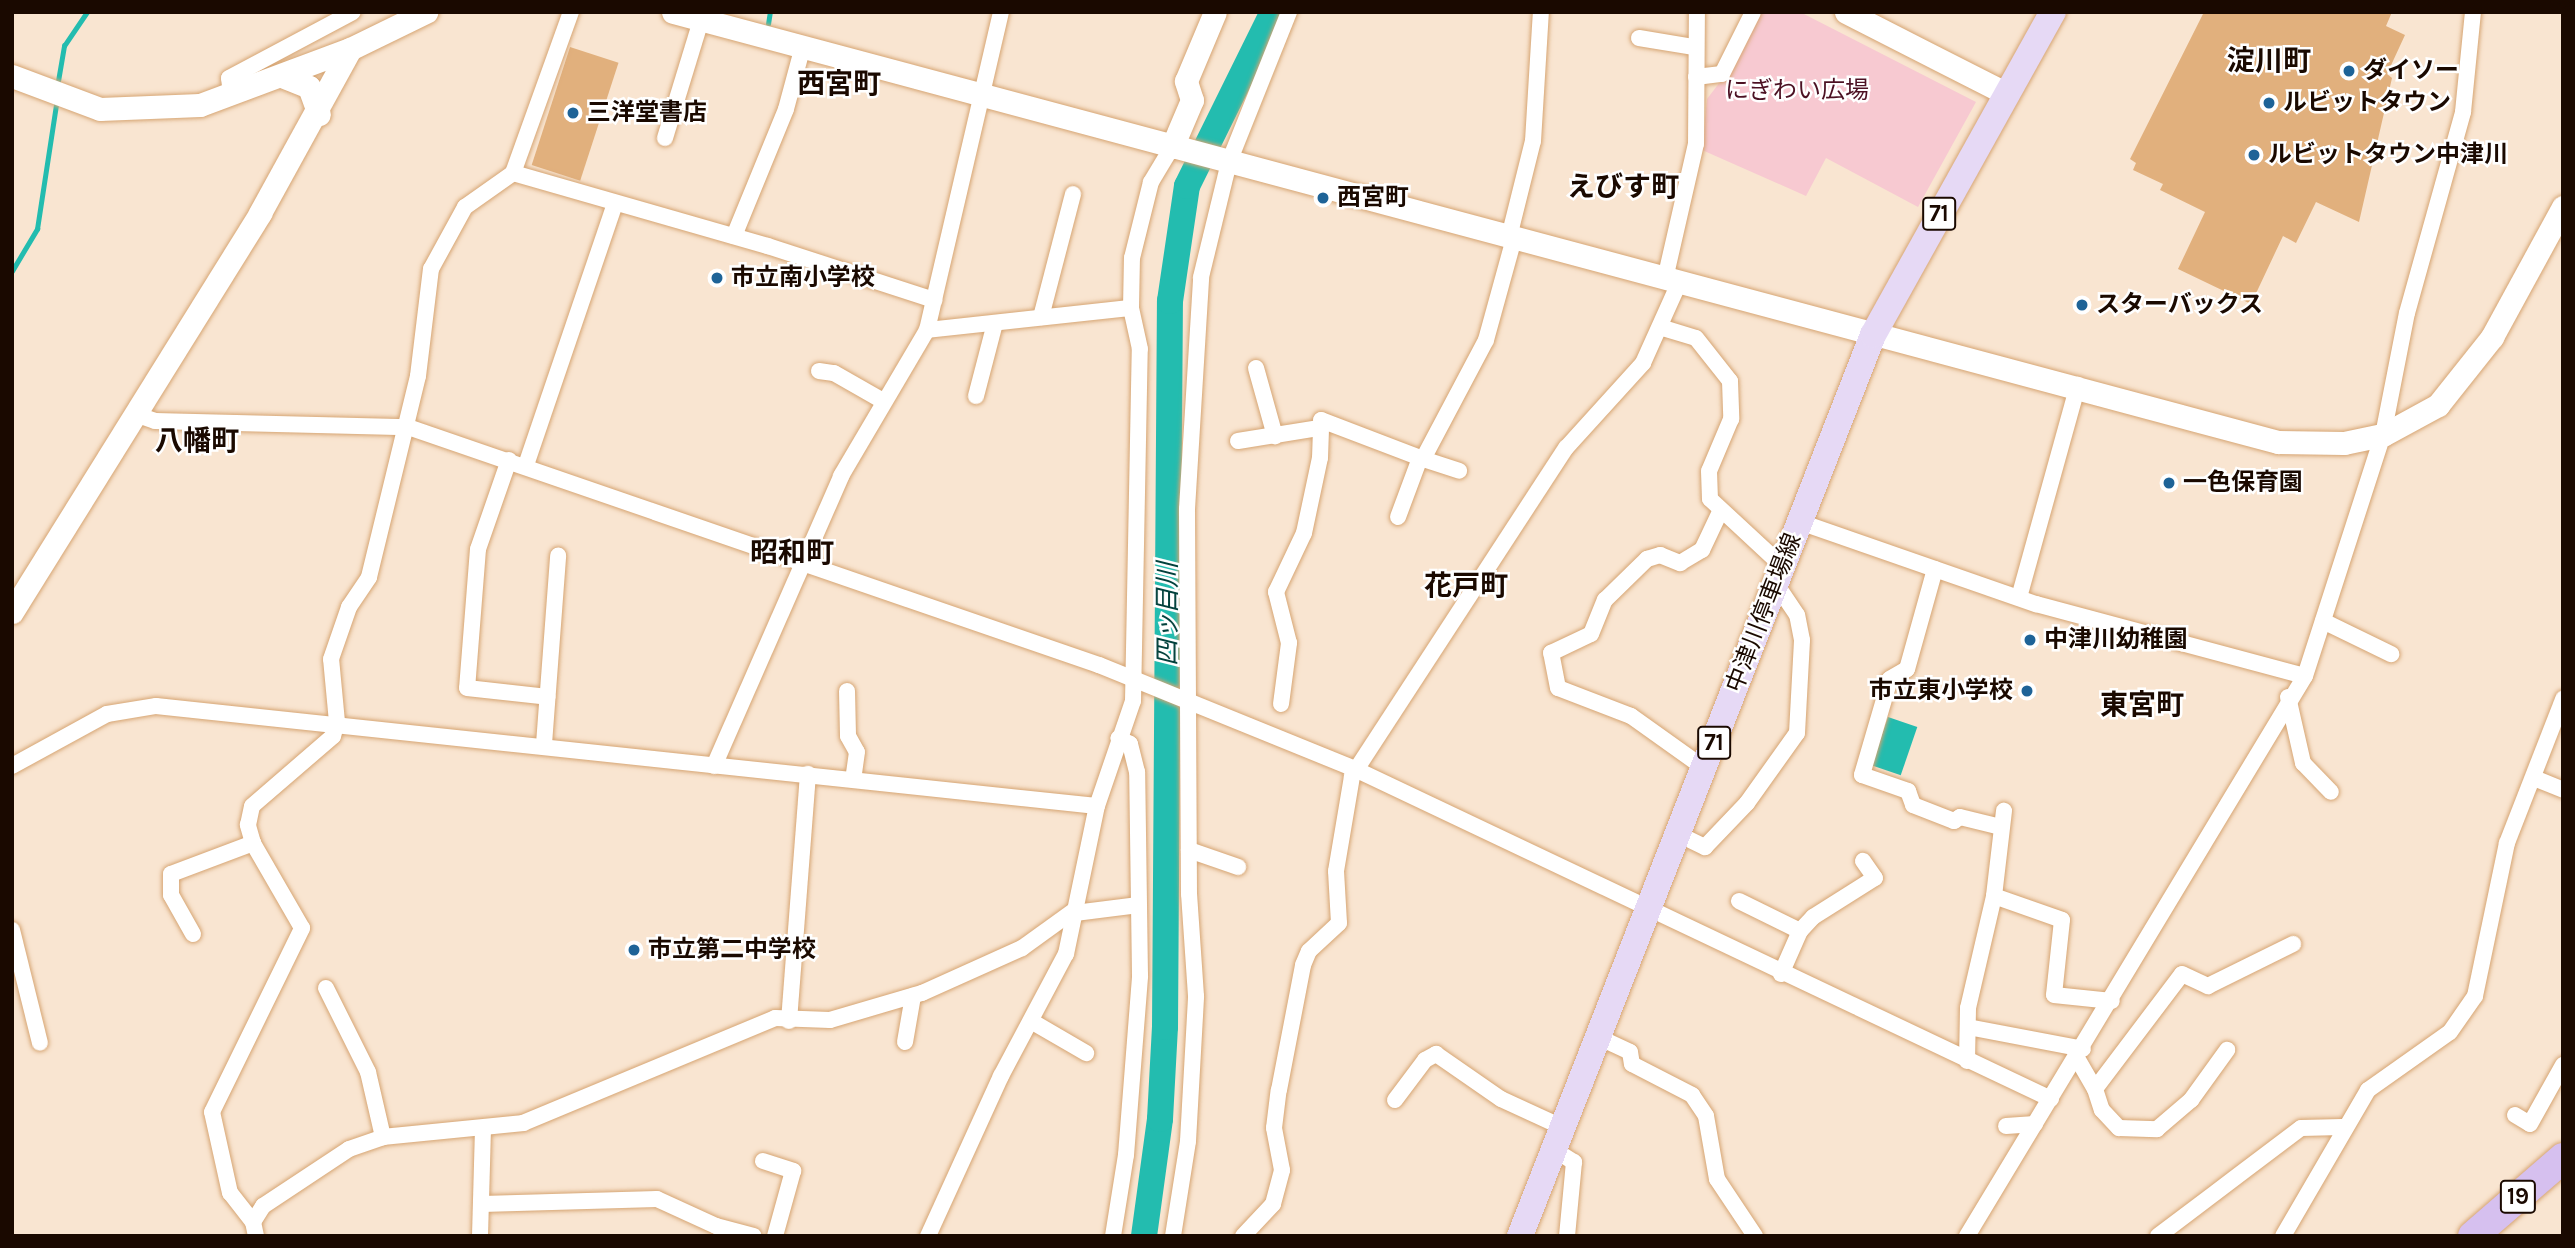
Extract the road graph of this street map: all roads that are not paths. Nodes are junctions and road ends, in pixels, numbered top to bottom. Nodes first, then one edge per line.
1 (353, 12) edge
2 (426, 12) edge
3 (571, 12) edge
4 (673, 12) edge
5 (1001, 12) edge
6 (1215, 12) edge
7 (1289, 12) edge
8 (1541, 12) edge
9 (1697, 12) edge
10 (1753, 12) edge
11 (1846, 12) edge
12 (2053, 12) edge
13 (2473, 12) edge
14 (701, 20) junction
15 (1639, 38) dead end
16 (803, 46) junction
17 (1694, 47) junction
18 (350, 50) junction
19 (12, 76) edge
20 (282, 76) junction
21 (1696, 78) junction
22 (2005, 93) junction
23 (231, 94) junction
24 (981, 96) junction
25 (319, 114) junction
26 (665, 138) dead end
27 (1177, 148) junction
28 (1224, 161) junction
29 (513, 173) junction
30 (1073, 194) dead end
31 (615, 204) junction
32 (2563, 207) edge
33 (734, 236) junction
34 (1512, 237) junction
35 (1672, 281) junction
36 (934, 300) junction
37 (1131, 308) junction
38 (1041, 317) junction
39 (995, 323) junction
40 (1663, 328) junction
41 (927, 330) junction
42 (1873, 335) junction
43 (1256, 368) dead end
44 (820, 371) dead end
45 (2078, 385) junction
46 (976, 396) dead end
47 (883, 401) junction
48 (135, 414) junction
49 (408, 427) junction
50 (1318, 428) junction
51 (2383, 435) junction
52 (1275, 436) junction
53 (1238, 441) dead end
54 (1422, 458) junction
55 (509, 460) junction
56 (526, 465) junction
57 (1459, 471) dead end
58 (1720, 512) junction
59 (1398, 517) dead end
60 (1800, 522) junction
61 (558, 556) dead end
62 (803, 565) junction
63 (1935, 569) junction
64 (1779, 575) junction
65 (2020, 594) junction
66 (12, 612) edge
67 (2323, 621) junction
68 (2391, 654) dead end
69 (2305, 676) junction
70 (1137, 679) junction
71 (847, 691) dead end
72 (548, 697) junction
73 (2288, 697) junction
74 (2563, 699) edge
75 (1187, 700) junction
76 (1281, 704) dead end
77 (337, 722) junction
78 (1118, 738) junction
79 (544, 744) junction
80 (12, 765) edge
81 (714, 766) junction
82 (1704, 768) junction
83 (1357, 770) junction
84 (808, 774) junction
85 (2534, 778) junction
86 (853, 779) junction
87 (2563, 790) edge
88 (2331, 792) dead end
89 (1097, 806) junction
90 (2004, 810) dead end
91 (2001, 827) junction
92 (1680, 835) junction
93 (253, 843) junction
94 (1189, 849) junction
95 (1863, 861) dead end
96 (1238, 867) dead end
97 (1994, 896) junction
98 (1739, 901) dead end
99 (1138, 905) junction
100 (1649, 909) junction
101 (1075, 911) junction
102 (12, 930) edge
103 (1800, 931) junction
104 (193, 934) dead end
105 (2293, 944) dead end
106 (1781, 974) junction
107 (326, 988) dead end
108 (913, 996) junction
109 (2112, 1000) junction
110 (789, 1021) junction
111 (1031, 1021) junction
112 (1968, 1027) junction
113 (1598, 1037) junction
114 (905, 1042) dead end
115 (40, 1043) dead end
116 (2227, 1050) dead end
117 (1086, 1053) dead end
118 (2080, 1053) junction
119 (1967, 1060) junction
120 (2563, 1065) edge
121 (2095, 1089) junction
122 (2051, 1099) junction
123 (1395, 1100) dead end
124 (2515, 1115) dead end
125 (2035, 1124) junction
126 (2006, 1126) dead end
127 (2342, 1127) junction
128 (483, 1130) junction
129 (383, 1137) junction
130 (1557, 1138) junction
131 (2563, 1158) edge
132 (764, 1161) dead end
133 (2563, 1184) edge
134 (482, 1204) junction
135 (255, 1229) edge
136 (481, 1236) edge
137 (754, 1236) edge
138 (775, 1236) edge
139 (928, 1236) edge
140 (1113, 1236) edge
141 (1173, 1236) edge
142 (1243, 1236) edge
143 (1520, 1236) edge
144 (1567, 1236) edge
145 (1755, 1236) edge
146 (1967, 1236) edge
147 (2158, 1236) edge
148 (2283, 1236) edge
149 (2473, 1236) edge
150 (2503, 1236) edge

1 - 23 street
2 - 18 street
3 - 29 street
4 - 14 street
5 - 24 street
6 - 27 street
7 - 28 street
8 - 34 street
9 - 17 street
10 - 21 street
11 - 22 street
12 - 22 main road, 中津川停車場線 / 71
13 - 51 street
14 - 16 street
14 - 26 street
15 - 17 street
16 - 24 street
16 - 33 street
17 - 21 street
18 - 20 street
18 - 25 street
19 - 23 street
20 - 23 street
20 - 25 street
21 - 35 street
22 - 42 main road, 中津川停車場線 / 71
24 - 27 street
24 - 36 street
25 - 48 street
27 - 28 street
27 - 37 street
28 - 34 street
28 - 75 street
29 - 31 street
29 - 49 street
30 - 38 street
31 - 33 street
31 - 56 street
32 - 51 street
33 - 36 street
34 - 35 street
34 - 54 street
35 - 40 street
35 - 42 street
36 - 41 street
37 - 38 street
37 - 70 street
38 - 39 street
39 - 41 street
39 - 46 street
40 - 58 street
40 - 83 street
41 - 47 street
42 - 45 street
42 - 60 main road, 中津川停車場線 / 71
43 - 52 street
44 - 47 street
45 - 51 street
45 - 65 street
47 - 62 street
48 - 49 street
48 - 66 street
49 - 55 street
49 - 77 street
50 - 52 street
50 - 54 street
50 - 76 street
51 - 67 street
52 - 53 street
54 - 57 street
54 - 59 street
55 - 56 street
55 - 72 street
56 - 62 street
58 - 64 street
58 - 82 street
60 - 63 street
60 - 64 main road, 中津川停車場線 / 71
61 - 72 street
62 - 70 street
62 - 81 street
63 - 65 street
63 - 91 street
64 - 82 main road, 中津川停車場線 / 71
64 - 92 street
65 - 69 street
67 - 68 street
67 - 69 street
69 - 73 street
70 - 75 street
70 - 78 street
71 - 86 street
72 - 79 street
73 - 88 street
73 - 109 street
74 - 85 street
75 - 83 street
75 - 94 street
77 - 79 street
77 - 80 street
77 - 93 street
78 - 89 street
78 - 99 street
79 - 81 street
81 - 84 street
82 - 92 main road, 中津川停車場線 / 71
83 - 100 street
83 - 142 street
84 - 86 street
84 - 110 street
85 - 87 street
85 - 127 street
86 - 89 street
89 - 101 street
90 - 91 street
91 - 97 street
92 - 100 main road, 中津川停車場線 / 71
93 - 104 street
93 - 135 street
94 - 96 street
94 - 141 street
95 - 103 street
97 - 109 street
97 - 112 street
98 - 103 street
99 - 101 street
99 - 140 street
100 - 106 street
100 - 113 main road, 中津川停車場線 / 71
101 - 108 street
101 - 111 street
102 - 115 street
103 - 106 street
105 - 121 street
106 - 119 street
107 - 129 street
108 - 110 street
108 - 114 street
109 - 118 street
110 - 128 street
111 - 117 street
111 - 139 street
112 - 118 street
112 - 119 street
113 - 130 main road, 中津川停車場線 / 71
113 - 145 street
116 - 121 street
118 - 121 street
118 - 122 street
119 - 122 street
120 - 124 street
122 - 125 street
123 - 130 street
125 - 126 street
125 - 146 street
127 - 147 street
127 - 148 street
128 - 129 street
128 - 134 street
129 - 135 street
130 - 143 main road, 中津川停車場線 / 71
130 - 144 street
131 - 149 highway, 19
132 - 138 street
133 - 150 highway, 19
134 - 136 street
134 - 137 street

